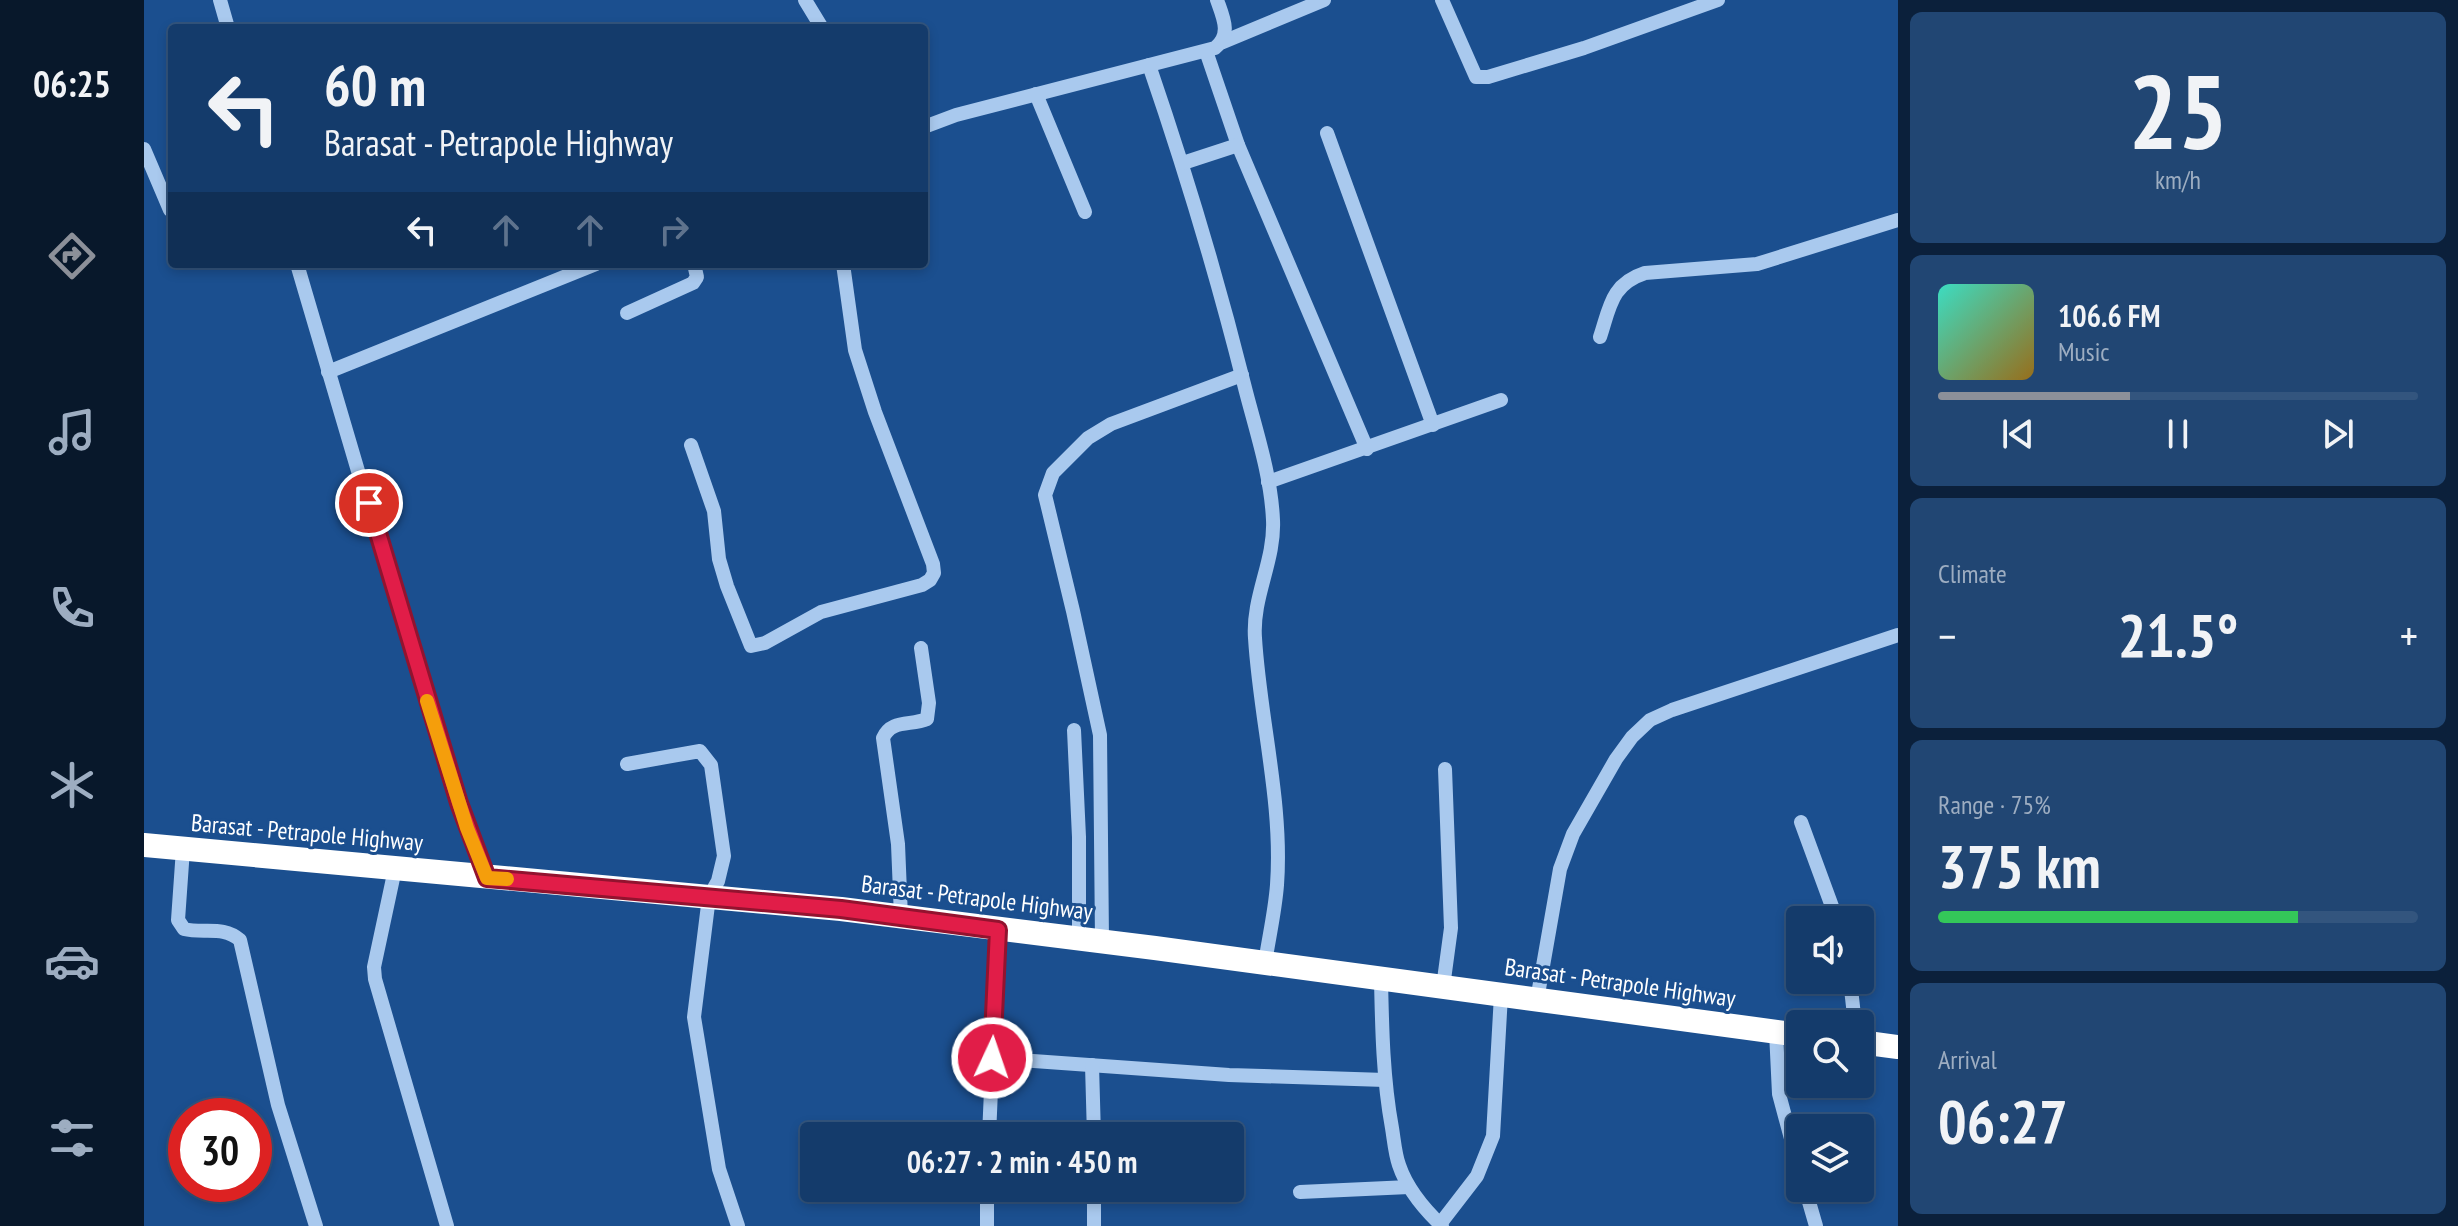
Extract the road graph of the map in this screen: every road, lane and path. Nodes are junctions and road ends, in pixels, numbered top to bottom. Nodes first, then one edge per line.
1 (220, 0) edge
2 (805, 0) edge
3 (1217, 0) edge
4 (1324, 0) edge
5 (1442, 0) edge
6 (1718, 0) edge
7 (227, 24) edge
8 (820, 24) edge
9 (1223, 42) junction
10 (1206, 51) junction
11 (1149, 65) junction
12 (1036, 94) junction
13 (928, 126) edge
14 (1327, 133) dead end
15 (1238, 145) junction
16 (144, 149) edge
17 (1183, 163) junction
18 (168, 205) edge
19 (1085, 212) dead end
20 (1898, 220) edge
21 (298, 268) edge
22 (586, 268) edge
23 (695, 268) edge
24 (844, 268) edge
25 (627, 313) dead end
26 (1600, 337) dead end
27 (328, 372) junction
28 (1242, 375) junction
29 (1501, 400) dead end
30 (1433, 425) junction
31 (691, 445) dead end
32 (1367, 449) junction
33 (1268, 482) junction
34 (1898, 635) edge
35 (921, 648) dead end
36 (1074, 730) dead end
37 (627, 764) dead end
38 (1445, 769) dead end
39 (1801, 822) dead end
40 (144, 845) edge
41 (183, 849) junction
42 (395, 869) junction
43 (487, 878) junction
44 (709, 897) junction
45 (1832, 906) edge
46 (901, 917) junction
47 (998, 930) junction
48 (1090, 940) junction
49 (1265, 963) junction
50 (1381, 979) junction
51 (1443, 987) junction
52 (1501, 995) junction
53 (1537, 1000) junction
54 (1786, 1033) edge
55 (1874, 1044) edge
56 (1786, 1047) edge
57 (1898, 1047) edge
58 (992, 1058) junction
59 (1092, 1065) junction
60 (1385, 1080) junction
61 (1786, 1120) edge
62 (990, 1122) edge
63 (1094, 1122) edge
64 (1409, 1187) junction
65 (1300, 1192) dead end
66 (987, 1202) edge
67 (1094, 1202) edge
68 (1809, 1202) edge
69 (1441, 1225) edge
70 (316, 1226) edge
71 (447, 1226) edge
72 (738, 1226) edge
73 (987, 1226) edge
74 (1094, 1226) edge
75 (1816, 1226) edge

1 - 7 street
2 - 8 street
3 - 9 street
4 - 9 street
5 - 6 street
9 - 10 street
10 - 11 street
10 - 15 street
11 - 12 street
11 - 17 street
12 - 13 street
12 - 19 street
14 - 30 street
15 - 17 street
15 - 32 street
16 - 18 street
17 - 28 street
20 - 26 street
21 - 27 street
22 - 27 street
23 - 25 street
24 - 31 street
27 - 43 street
28 - 33 street
28 - 48 street
29 - 30 street
30 - 32 street
32 - 33 street
33 - 49 street
34 - 53 street
35 - 46 street
36 - 48 street
37 - 44 street
38 - 51 street
39 - 45 street
40 - 41 highway, Barasat - Petrapole Highway
41 - 42 highway, Barasat - Petrapole Highway
41 - 70 street
42 - 43 highway, Barasat - Petrapole Highway
42 - 71 street
43 - 44 highway, Barasat - Petrapole Highway
44 - 46 highway, Barasat - Petrapole Highway
44 - 72 street
46 - 47 highway, Barasat - Petrapole Highway
47 - 48 highway, Barasat - Petrapole Highway
47 - 58 street
48 - 49 highway, Barasat - Petrapole Highway
49 - 50 highway, Barasat - Petrapole Highway
50 - 51 highway, Barasat - Petrapole Highway
50 - 60 street
51 - 52 highway, Barasat - Petrapole Highway
52 - 53 highway, Barasat - Petrapole Highway
52 - 69 street
53 - 54 highway, Barasat - Petrapole Highway
55 - 57 highway
56 - 61 street
58 - 59 street
58 - 62 street
59 - 60 street
59 - 63 street
60 - 64 street
64 - 65 street
64 - 69 street
66 - 73 street
67 - 74 street
68 - 75 street

